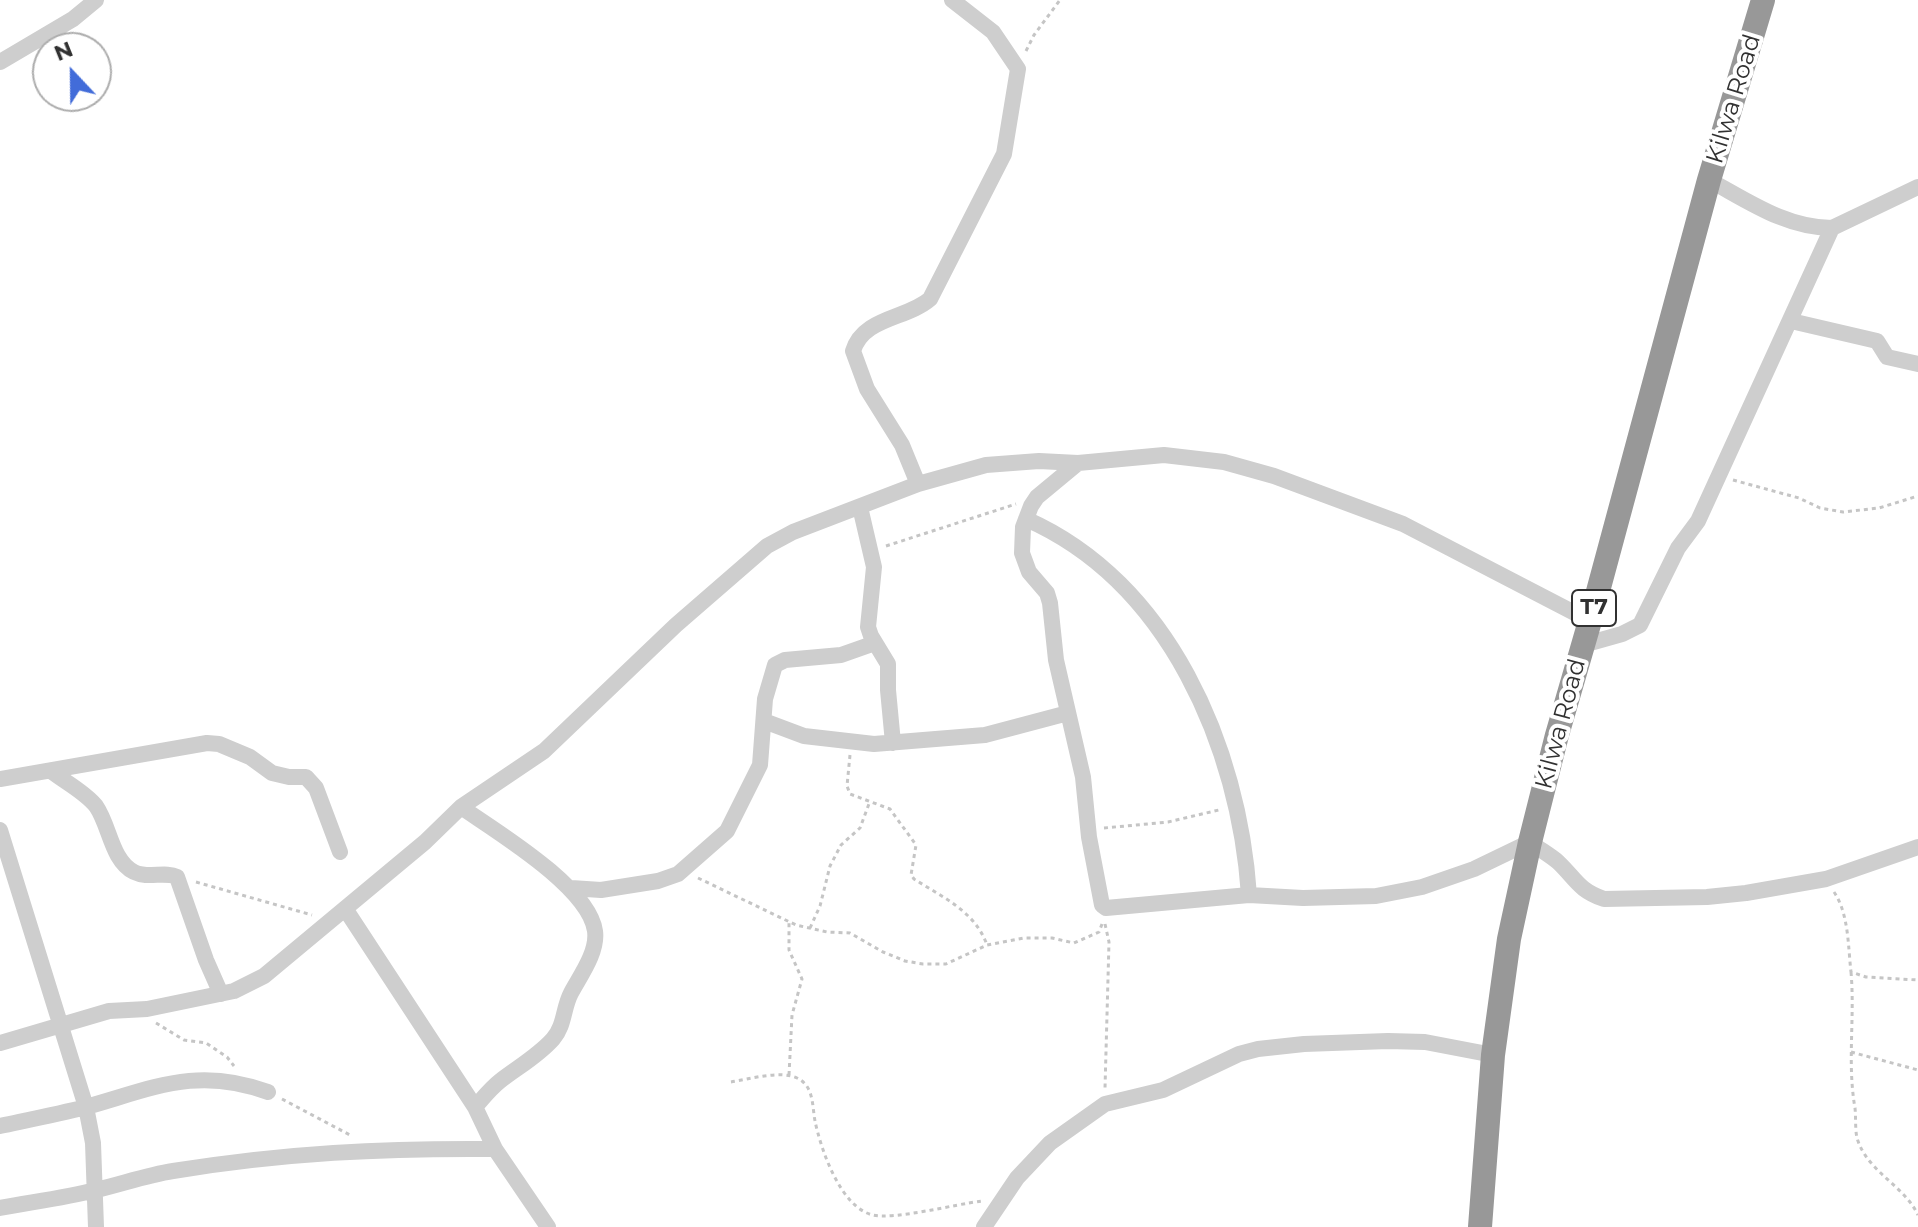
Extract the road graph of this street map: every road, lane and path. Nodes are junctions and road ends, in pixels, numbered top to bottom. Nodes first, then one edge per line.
1 (96, 0) edge
2 (952, 0) edge
3 (1060, 0) edge
4 (1763, 0) edge
5 (0, 62) edge
6 (1018, 69) junction
7 (1709, 180) junction
8 (1918, 187) edge
9 (1832, 228) junction
10 (1791, 321) junction
11 (1918, 364) edge
12 (1078, 463) junction
13 (1719, 476) junction
14 (918, 484) junction
15 (1918, 496) edge
16 (1037, 497) junction
17 (860, 507) junction
18 (1026, 519) junction
19 (871, 550) junction
20 (1590, 621) junction
21 (875, 643) junction
22 (1583, 645) junction
23 (1068, 713) junction
24 (764, 721) junction
25 (851, 742) junction
26 (893, 743) junction
27 (51, 771) junction
28 (0, 779) edge
29 (870, 801) junction
30 (1236, 806) junction
31 (461, 807) junction
32 (0, 830) edge
33 (1088, 830) junction
34 (1530, 842) junction
35 (1918, 847) edge
36 (340, 852) dead end
37 (682, 871) junction
38 (177, 877) junction
39 (1826, 879) junction
40 (571, 888) junction
41 (1249, 895) junction
42 (339, 915) junction
43 (789, 922) junction
44 (810, 928) junction
45 (987, 945) junction
46 (1851, 972) junction
47 (1918, 980) edge
48 (221, 994) junction
49 (131, 1009) junction
50 (61, 1023) junction
51 (0, 1043) edge
52 (1851, 1052) junction
53 (1493, 1055) junction
54 (1918, 1070) edge
55 (789, 1075) junction
56 (731, 1082) dead end
57 (245, 1083) junction
58 (268, 1092) joint
59 (1105, 1104) junction
60 (86, 1107) junction
61 (475, 1107) junction
62 (0, 1126) edge
63 (349, 1135) dead end
64 (495, 1149) junction
65 (96, 1190) junction
66 (1005, 1197) junction
67 (0, 1208) edge
68 (1917, 1213) edge
69 (96, 1227) edge
70 (548, 1227) edge
71 (984, 1227) edge
72 (1480, 1227) edge

1 - 5 street
2 - 6 street
3 - 6 path
4 - 7 highway, Kilwa Road / T7
6 - 14 street
7 - 9 street
7 - 20 highway, Kilwa Road / T7
8 - 9 street
9 - 10 street
10 - 11 street
10 - 13 street
12 - 14 street
12 - 16 street
12 - 20 street
13 - 15 path
13 - 22 street
14 - 17 street
16 - 18 street
16 - 19 path
17 - 19 street
17 - 31 street
18 - 23 street
18 - 30 street
19 - 21 street
20 - 22 highway, Kilwa Road / T7
21 - 24 street
21 - 26 street
22 - 34 highway, Kilwa Road / T7
23 - 26 street
23 - 33 street
24 - 25 street
24 - 37 street
25 - 26 street
25 - 29 path
27 - 28 street
27 - 36 street
27 - 38 street
29 - 44 path
29 - 45 path
30 - 33 path
30 - 41 street
31 - 40 street
31 - 42 street
32 - 50 street
33 - 41 street
34 - 39 street
34 - 41 street
34 - 53 highway, Kilwa Road / T7
35 - 39 street
37 - 40 street
37 - 43 path
38 - 42 path
38 - 48 street
39 - 46 path
40 - 61 street
42 - 48 street
42 - 61 street
43 - 44 path
43 - 55 path
44 - 45 path
45 - 59 path
46 - 47 path
46 - 52 path
48 - 49 street
49 - 50 street
49 - 57 path
50 - 51 street
50 - 60 street
52 - 54 path
52 - 68 path
53 - 59 street
53 - 72 highway, Kilwa Road / T7
55 - 56 path
55 - 66 path
57 - 58 street
57 - 60 street
58 - 63 path
59 - 66 street
60 - 62 street
60 - 65 street
61 - 64 street
64 - 65 street
64 - 70 street
65 - 67 street
65 - 69 street
66 - 71 street

